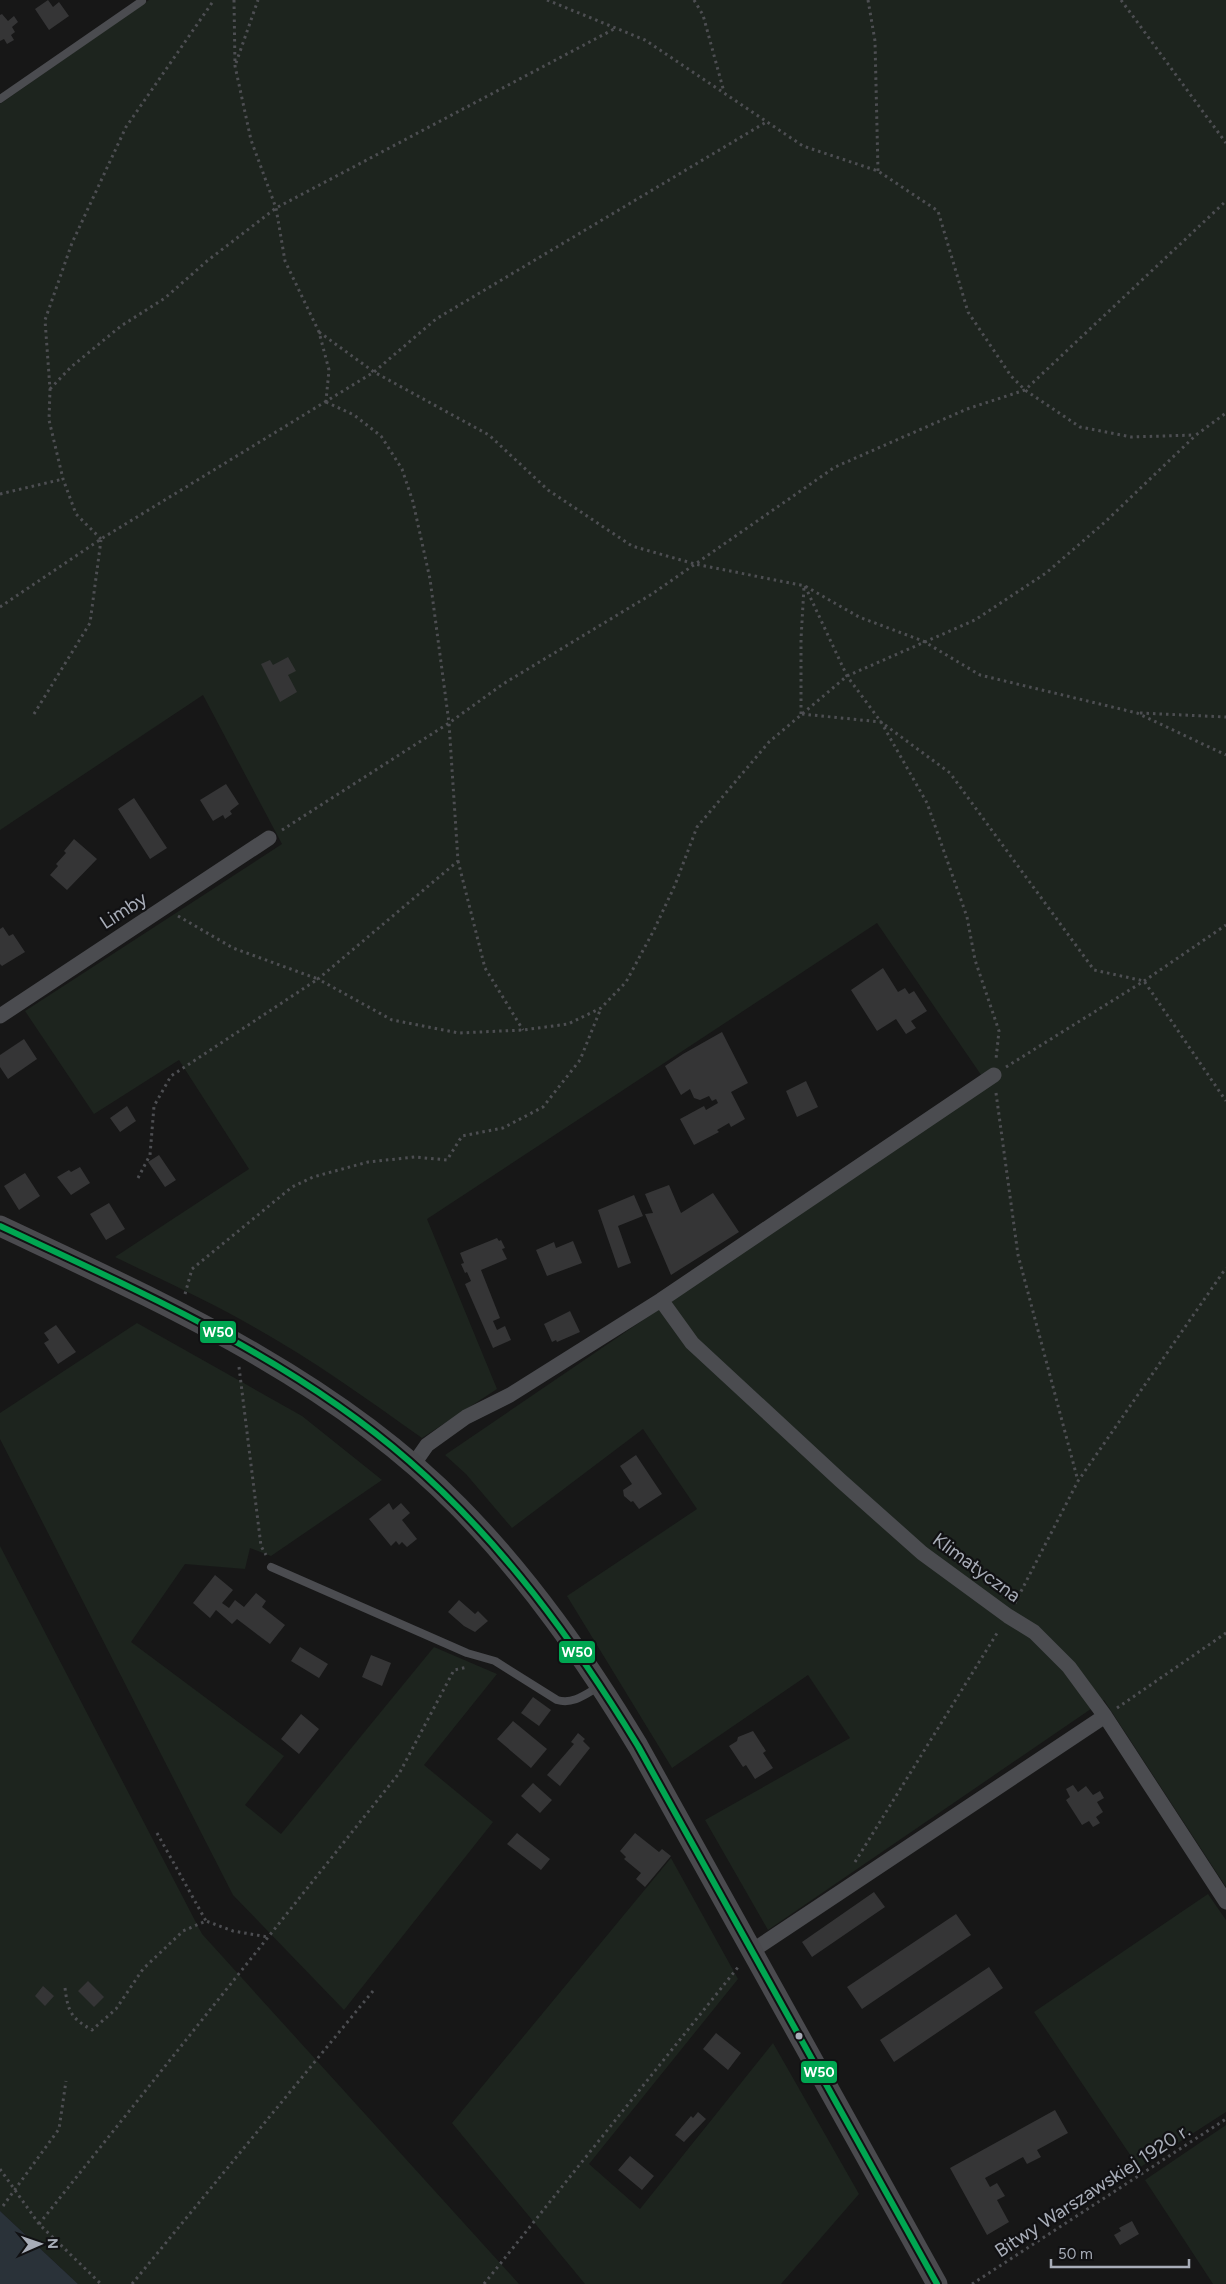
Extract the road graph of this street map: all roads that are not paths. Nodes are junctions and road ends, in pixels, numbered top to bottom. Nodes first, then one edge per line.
1 (142, 0) edge
2 (0, 99) edge
3 (269, 838) road end
4 (0, 1016) edge
5 (994, 1075) road end
6 (0, 1226) edge
7 (661, 1300) junction
8 (413, 1466) junction
9 (271, 1566) road end
10 (602, 1685) junction
11 (1105, 1716) junction
12 (1226, 1902) edge
13 (752, 1951) junction
14 (937, 2284) edge

1 - 2 lane
3 - 4 street, Limby
5 - 7 street
6 - 8 main road
7 - 8 street
7 - 11 street, Klimatyczna
8 - 10 main road
9 - 10 lane
10 - 13 main road
11 - 12 street, Klimatyczna
11 - 13 street
13 - 14 main road

